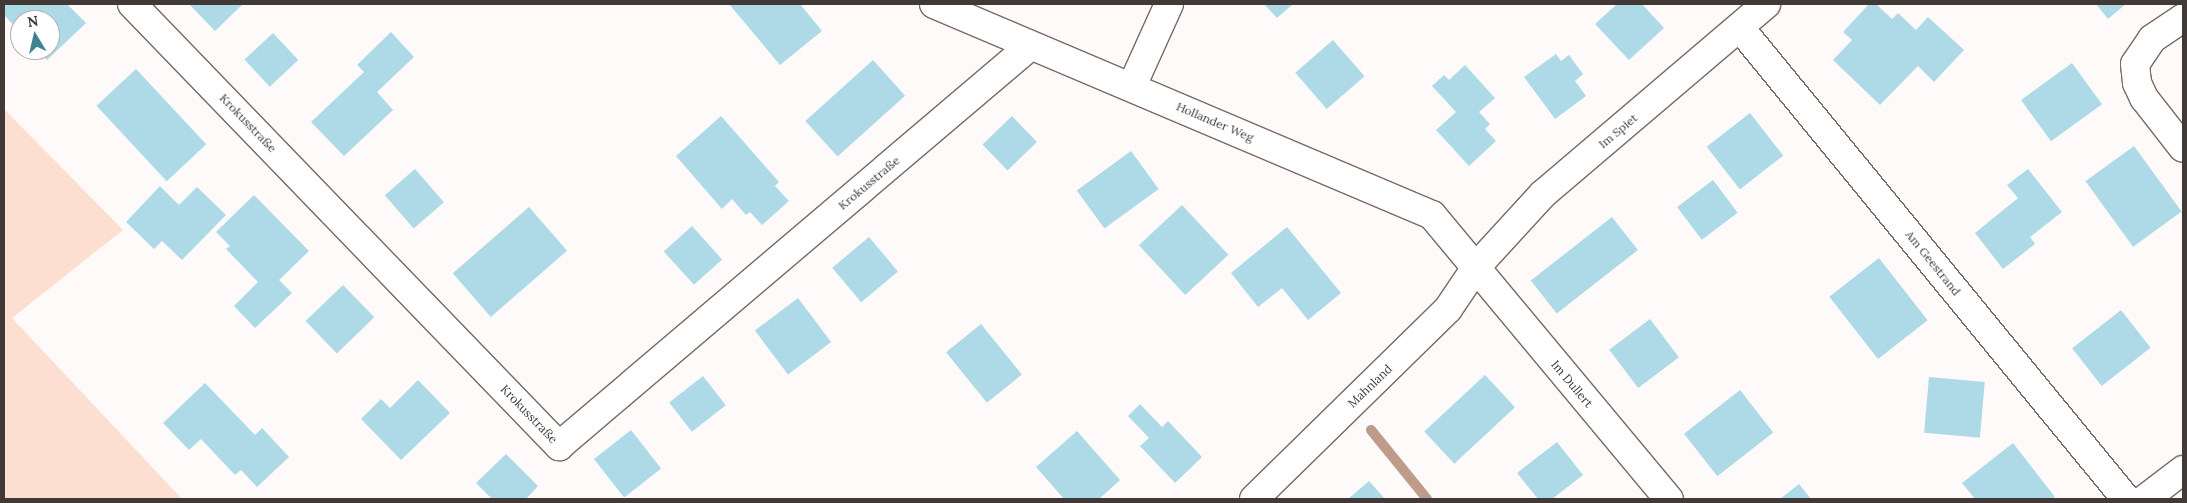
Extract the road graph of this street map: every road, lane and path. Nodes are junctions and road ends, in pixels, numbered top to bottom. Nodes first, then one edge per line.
1 (132, 4) edge
2 (934, 4) edge
3 (1169, 4) edge
4 (1766, 4) edge
5 (2183, 18) edge
6 (1740, 28) junction
7 (1030, 46) junction
8 (1132, 86) junction
9 (2183, 148) edge
10 (1477, 266) junction
11 (2183, 470) edge
12 (1254, 499) edge
13 (1669, 499) edge
14 (2126, 499) edge
15 (2145, 499) edge

1 - 7 street, Krokusstraße
2 - 7 street, Hollander Weg
3 - 8 street
4 - 6 street, Im Spiet
5 - 9 street
6 - 10 street, Im Spiet
6 - 14 street, Am Geestrand
7 - 8 street, Hollander Weg
8 - 10 street, Hollander Weg
10 - 12 street, Mahnland
10 - 13 street, Im Dullert
11 - 15 street

